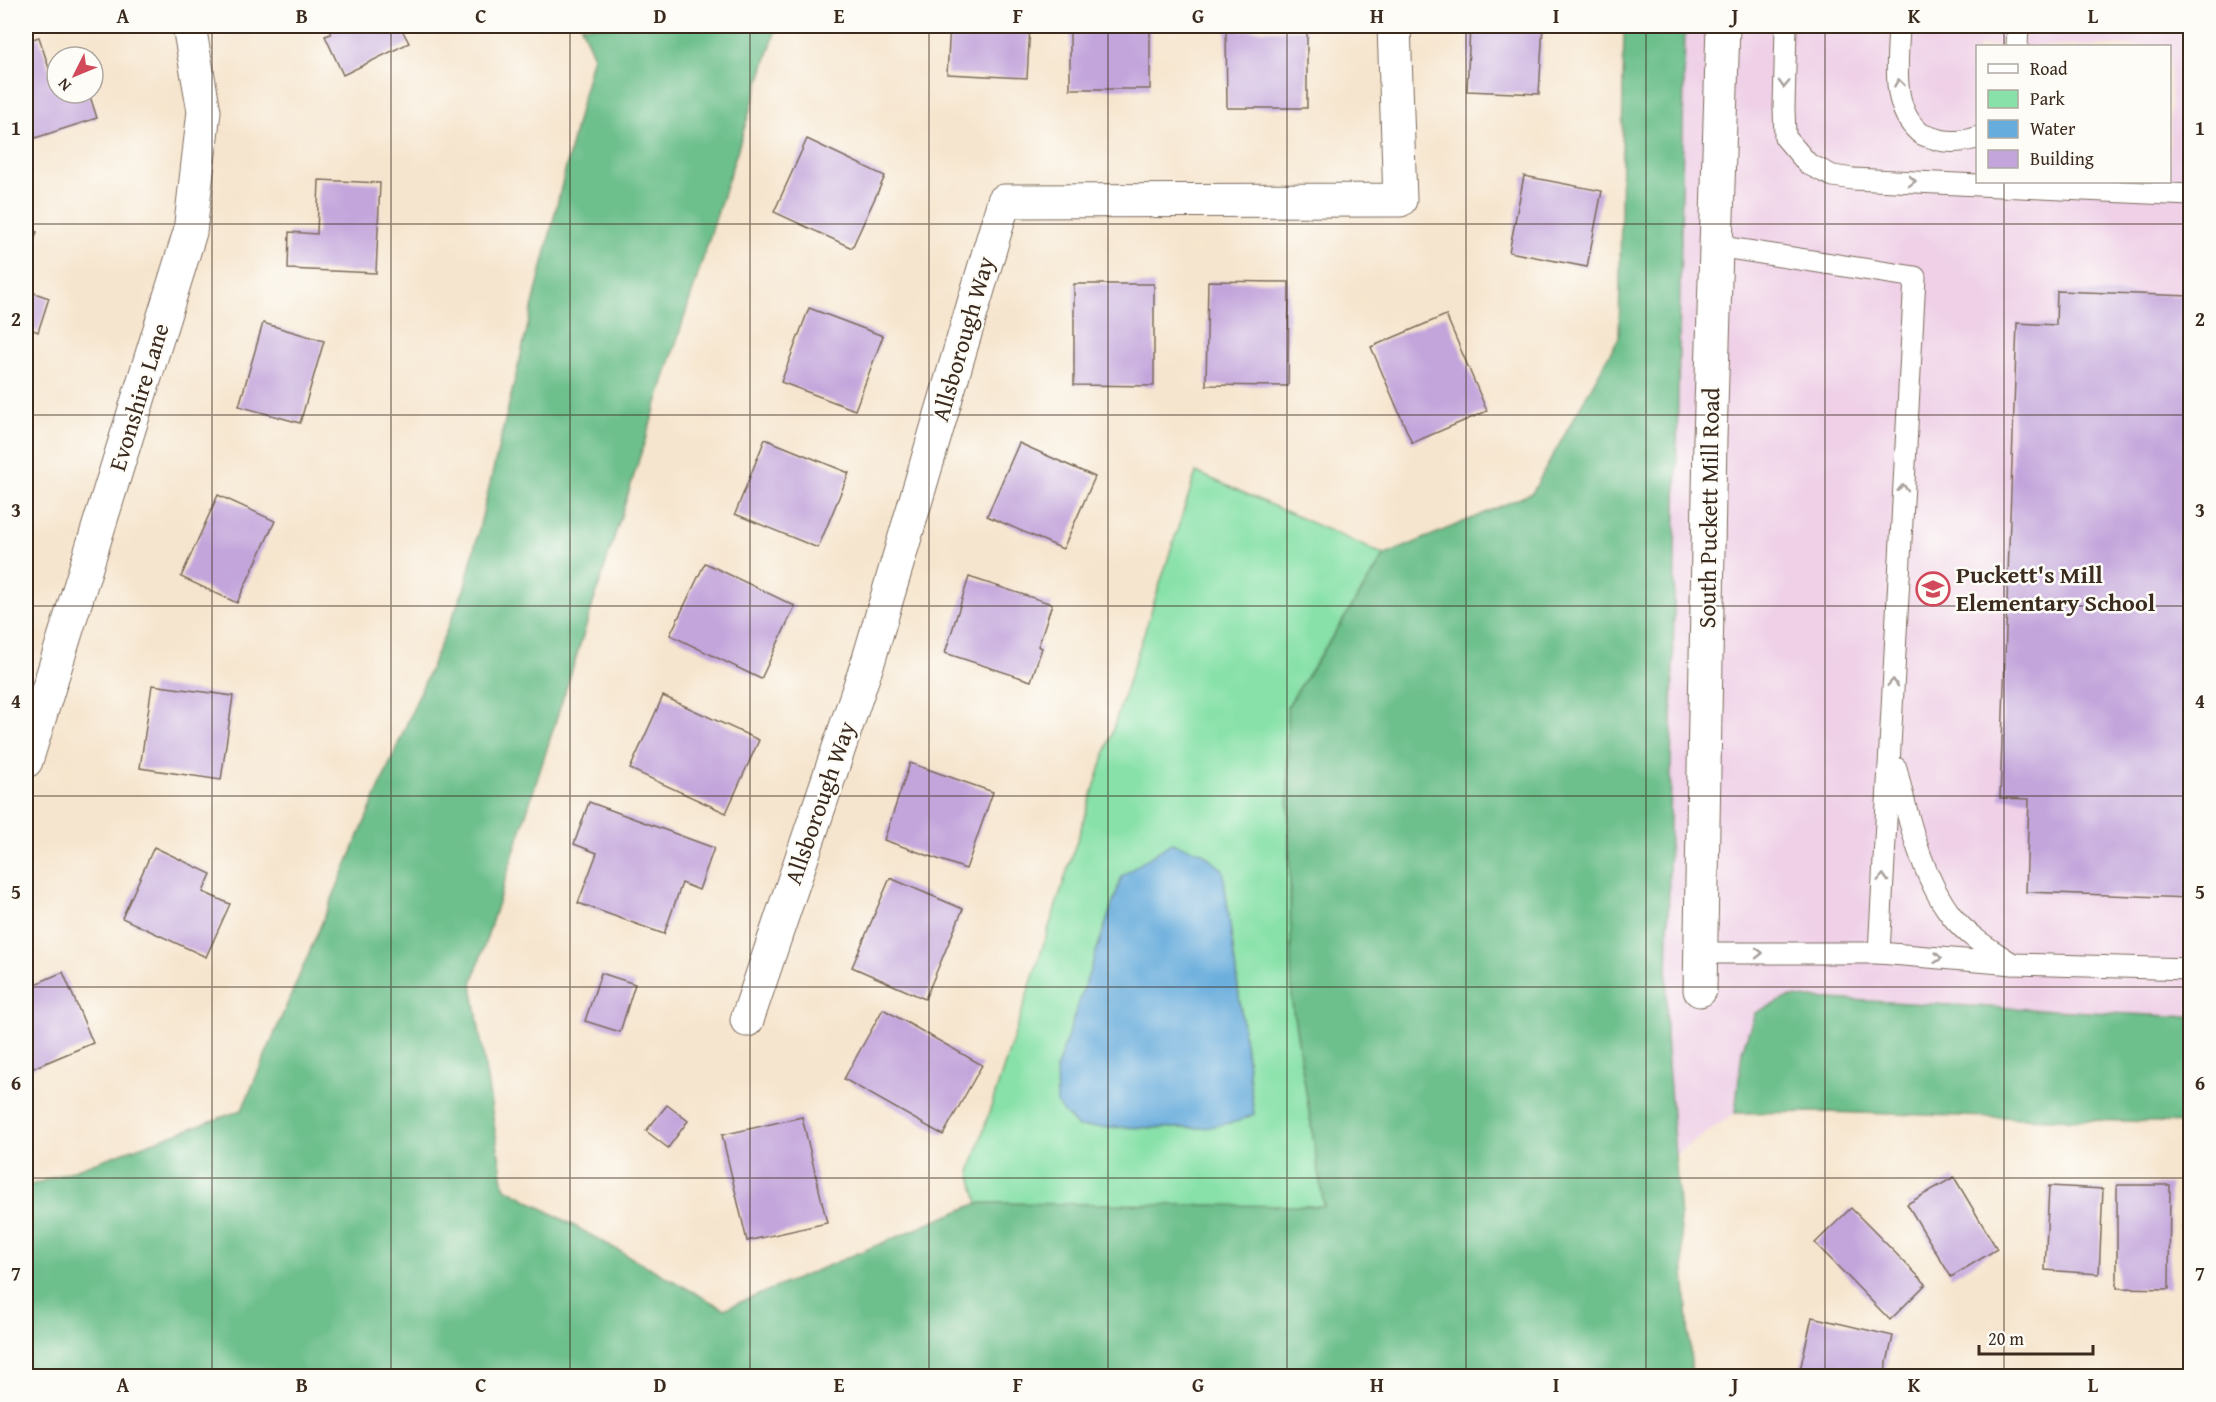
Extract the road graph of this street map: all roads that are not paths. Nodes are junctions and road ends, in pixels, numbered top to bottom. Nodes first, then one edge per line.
1 (189, 26) edge
2 (1394, 26) edge
3 (1723, 26) edge
4 (1786, 26) edge
5 (1899, 26) edge
6 (2018, 26) edge
7 (2017, 45) edge
8 (1976, 137) edge
9 (2190, 195) edge
10 (1716, 246) junction
11 (1891, 724) junction
12 (26, 761) edge
13 (1701, 953) junction
14 (1879, 953) junction
15 (2013, 964) junction
16 (2190, 969) edge
17 (1700, 990) dead end
18 (747, 1020) dead end

1 - 12 street, Evonshire Lane
2 - 18 street, Allsborough Way
3 - 10 street, South Puckett Mill Road
4 -> 9 lane
8 -> 5 lane
6 - 7 lane
11 -> 10 lane
10 - 13 street, South Puckett Mill Road
14 -> 11 lane
11 - 15 lane
13 -> 14 lane
13 - 17 street, South Puckett Mill Road
14 -> 15 lane
15 - 16 lane

